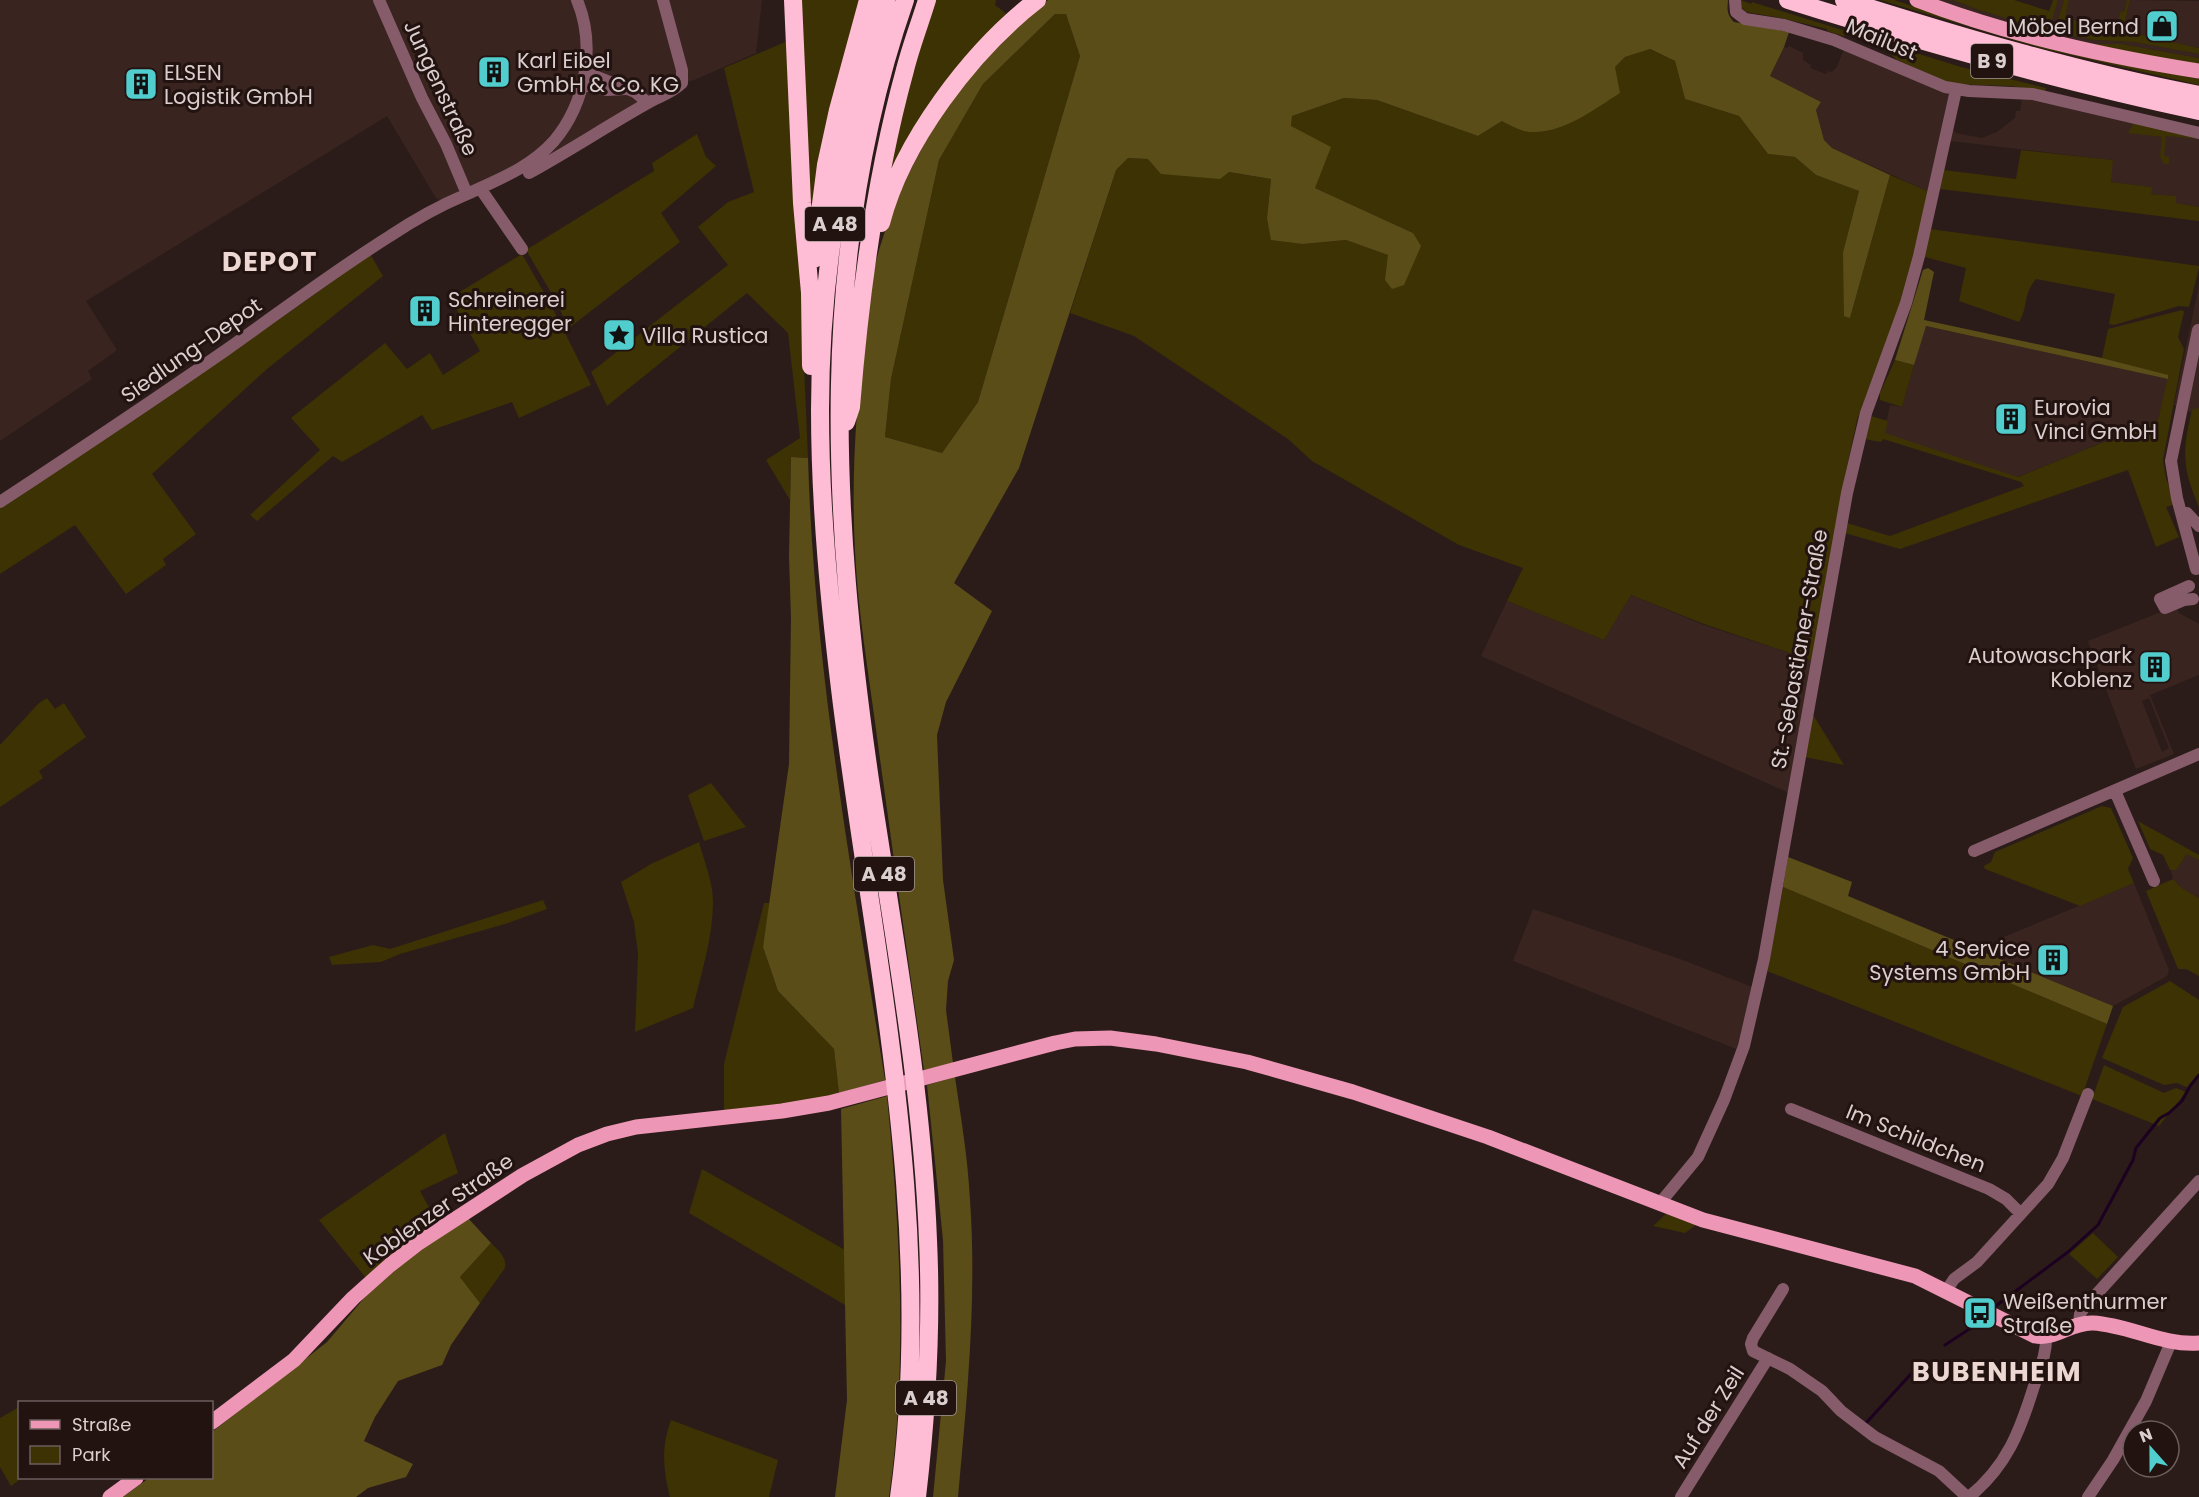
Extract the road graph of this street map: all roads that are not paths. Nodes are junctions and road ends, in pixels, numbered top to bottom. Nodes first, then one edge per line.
1 (379, 0) edge
2 (577, 0) edge
3 (663, 0) edge
4 (793, 0) edge
5 (868, 0) edge
6 (886, 0) edge
7 (905, 0) edge
8 (927, 0) edge
9 (1037, 0) edge
10 (1735, 0) edge
11 (1788, 0) edge
12 (1844, 0) edge
13 (1917, 0) edge
14 (2199, 71) edge
15 (584, 78) junction
16 (1956, 90) junction
17 (2199, 95) edge
18 (648, 103) junction
19 (2199, 111) edge
20 (2199, 133) edge
21 (529, 173) dead end
22 (480, 188) junction
23 (467, 194) junction
24 (522, 249) dead end
25 (810, 294) junction
26 (861, 303) junction
27 (2198, 330) edge
28 (830, 452) junction
29 (2174, 484) junction
30 (0, 502) edge
31 (2187, 513) junction
32 (2199, 526) edge
33 (2199, 542) edge
34 (2198, 568) edge
35 (2189, 586) junction
36 (2196, 602) edge
37 (2199, 754) edge
38 (2115, 791) junction
39 (1974, 851) dead end
40 (2154, 881) dead end
41 (2088, 1094) dead end
42 (1791, 1109) dead end
43 (2199, 1181) edge
44 (1656, 1202) junction
45 (2021, 1214) junction
46 (1783, 1289) dead end
47 (1946, 1291) junction
48 (2079, 1324) junction
49 (2046, 1336) junction
50 (2171, 1342) junction
51 (2199, 1343) edge
52 (1768, 1358) junction
53 (213, 1421) edge
54 (135, 1479) edge
55 (110, 1497) edge
56 (899, 1497) edge
57 (917, 1497) edge
58 (1681, 1497) edge
59 (1968, 1497) edge
60 (2088, 1497) edge

1 - 23 street, Jungenstraße
2 - 15 street
3 - 18 street
4 - 25 highway
5 - 25 highway
6 - 28 highway, A 48
7 - 28 highway, A 48
8 - 26 highway
9 - 26 highway
10 - 16 street, Mailust
11 - 19 highway, B 9
12 - 17 highway, B 9
13 - 14 main road
15 - 18 street
15 - 22 street, Siedlung-Depot
16 - 20 street, Mailust
16 - 44 street, St.-Sebastianer-Straße
18 - 21 street
22 - 23 street, Siedlung-Depot
22 - 24 street
23 - 30 street, Siedlung-Depot
25 - 28 highway
26 - 28 highway
27 - 29 street
28 - 56 highway, A 48
28 - 57 highway, A 48
29 - 31 street
29 - 34 street
31 - 32 street
31 - 33 street
34 - 35 street
35 - 36 street
35 - 36 street
37 - 38 street
38 - 39 street
38 - 40 street
41 - 45 street
42 - 45 street, Im Schildchen
43 - 48 street
44 - 47 main road
44 - 53 main road, Koblenzer Straße
45 - 47 street
46 - 52 street
47 - 49 main road
48 - 49 main road
48 - 50 main road
49 - 59 street
50 - 51 main road
50 - 60 street
52 - 58 street, Auf der Zeil
52 - 59 street
54 - 55 main road

